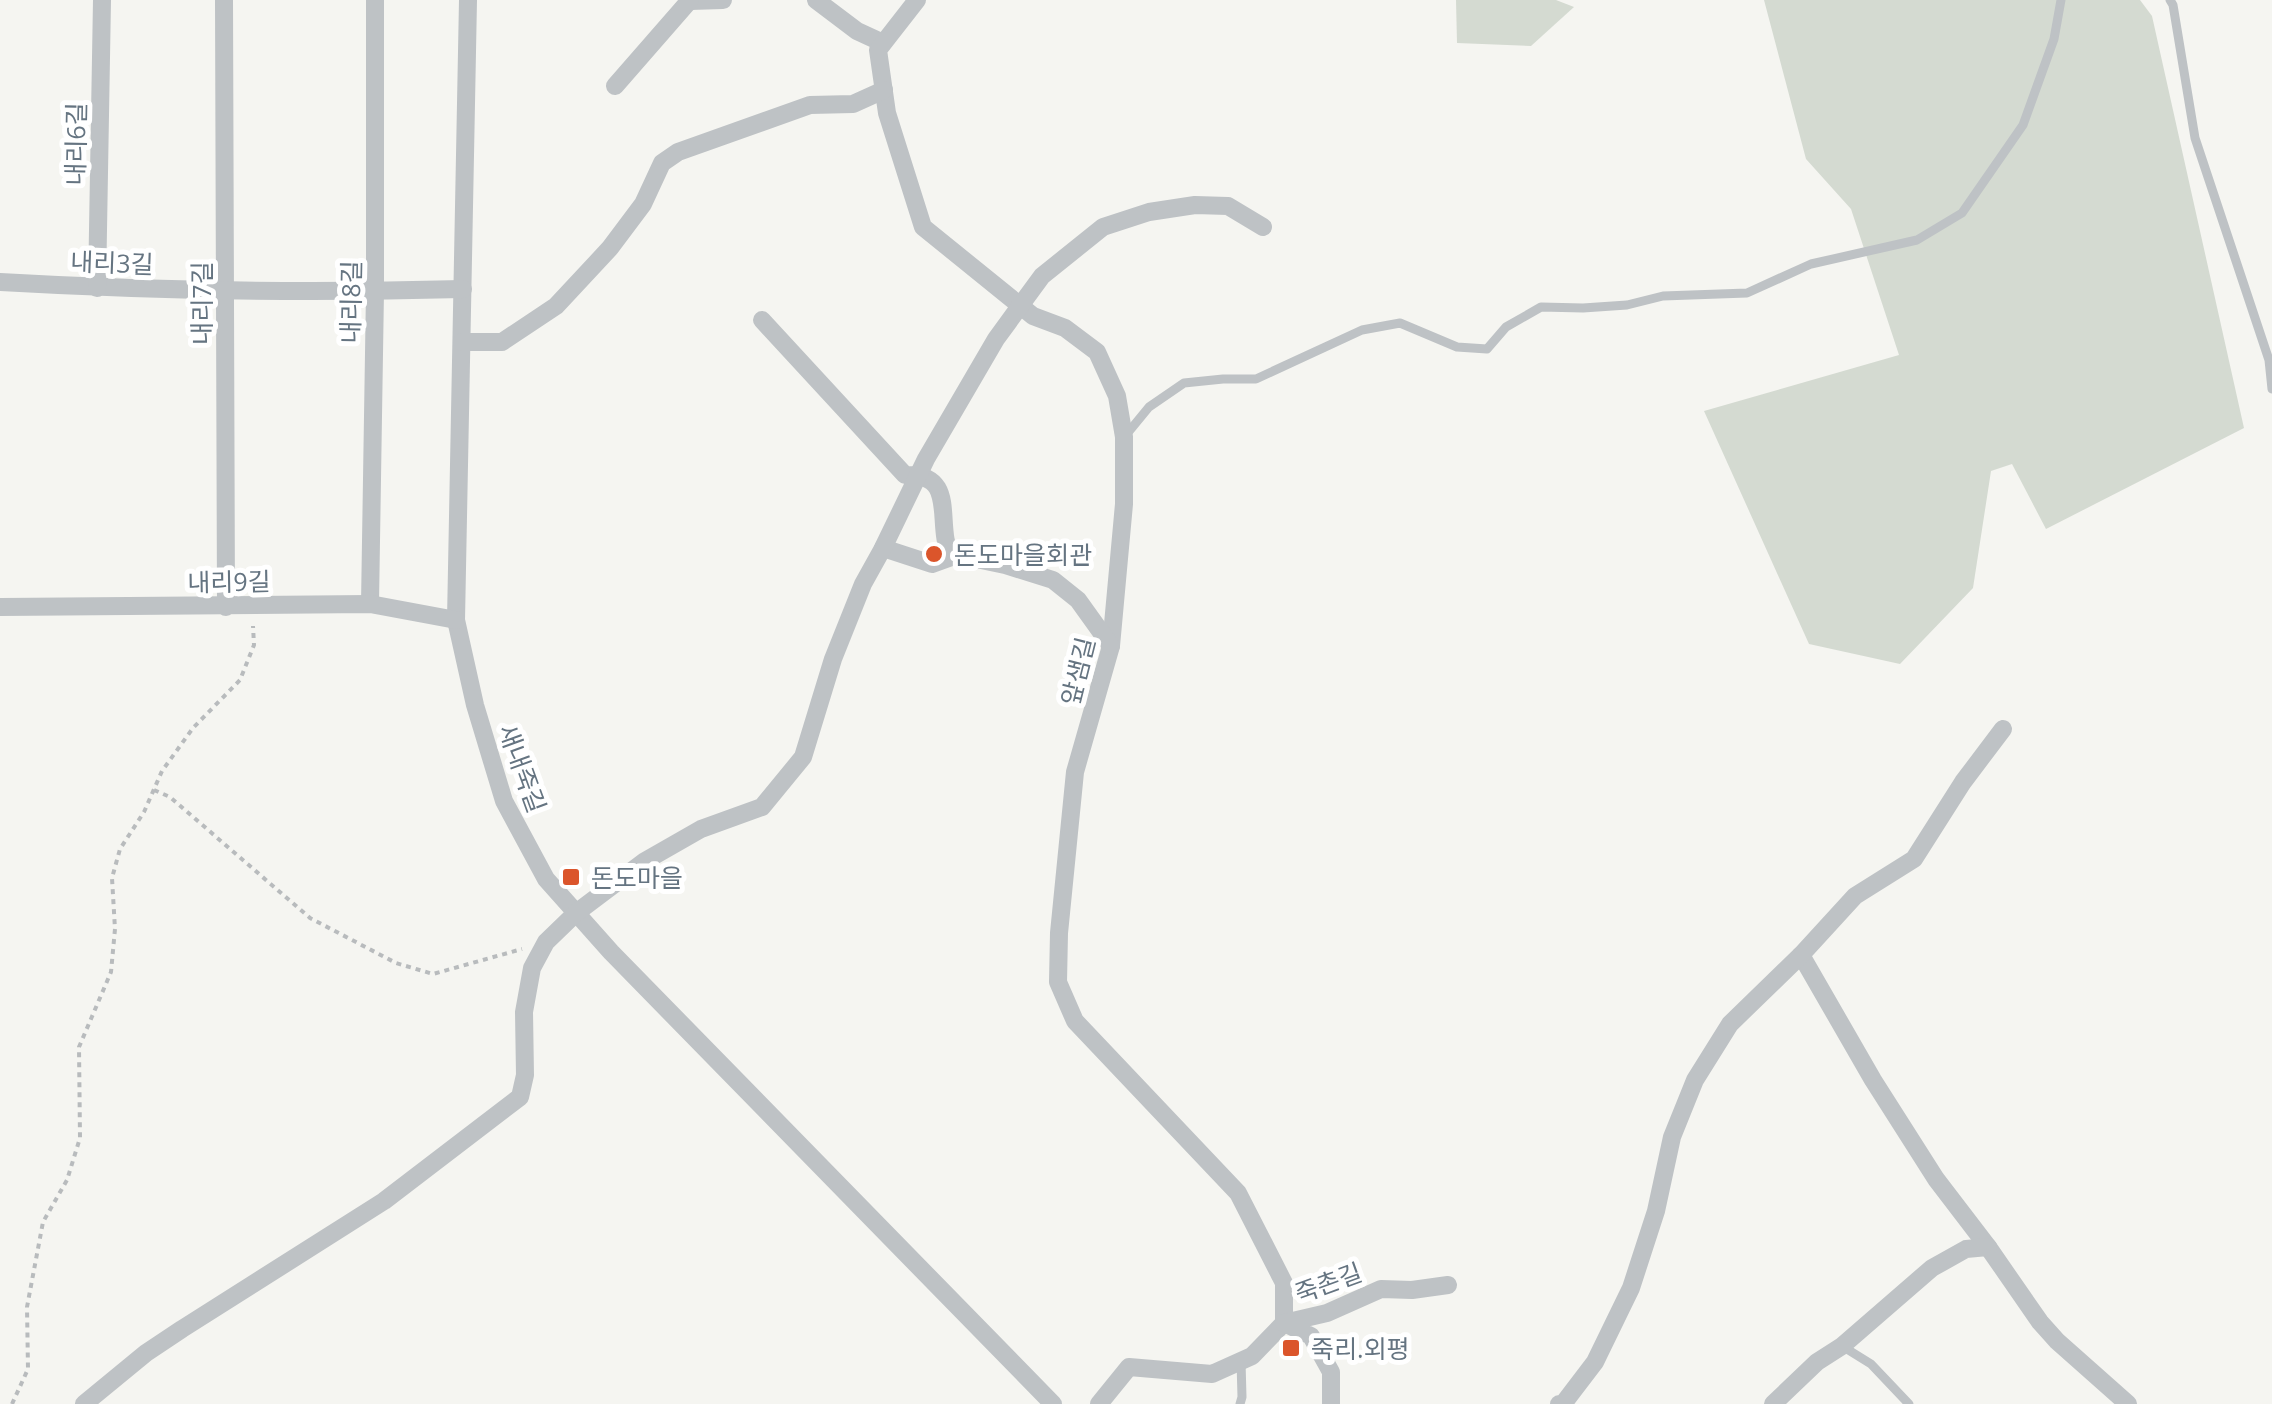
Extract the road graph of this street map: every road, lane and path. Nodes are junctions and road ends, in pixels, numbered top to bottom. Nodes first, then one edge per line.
1 (102, 0) edge
2 (224, 0) edge
3 (376, 0) edge
4 (468, 0) edge
5 (690, 0) edge
6 (723, 0) edge
7 (816, 0) edge
8 (917, 0) edge
9 (2061, 0) edge
10 (2170, 0) edge
11 (881, 47) junction
12 (614, 86) dead end
13 (884, 90) junction
14 (1263, 228) dead end
15 (0, 282) edge
16 (97, 288) junction
17 (462, 290) junction
18 (226, 291) junction
19 (375, 291) junction
20 (1020, 305) junction
21 (762, 320) dead end
22 (462, 342) junction
23 (2272, 390) edge
24 (1124, 438) junction
25 (918, 474) junction
26 (883, 548) junction
27 (952, 556) junction
28 (370, 604) junction
29 (253, 606) junction
30 (226, 607) junction
31 (0, 608) edge
32 (456, 620) junction
33 (1111, 646) junction
34 (2003, 729) dead end
35 (154, 790) junction
36 (576, 913) junction
37 (541, 952) junction
38 (1802, 955) junction
39 (1988, 1246) junction
40 (1448, 1285) dead end
41 (1284, 1324) junction
42 (1842, 1346) junction
43 (1241, 1361) junction
44 (12, 1404) edge
45 (84, 1404) edge
46 (1052, 1404) edge
47 (1099, 1404) edge
48 (1240, 1404) edge
49 (1331, 1404) edge
50 (1561, 1404) edge
51 (1773, 1404) edge
52 (1909, 1404) edge
53 (2128, 1404) edge

1 - 16 street, 내리6길
2 - 18 street, 내리7길
3 - 19 street, 내리8길
4 - 17 street, 새내죽길
5 - 6 street
5 - 12 street
7 - 11 street
8 - 11 street
9 - 24 lane
10 - 23 lane
11 - 13 street, 앞샘길
13 - 20 street, 앞샘길
13 - 22 street
14 - 20 street
15 - 16 street, 내리3길
16 - 18 street, 내리3길
17 - 19 street, 내리3길
17 - 22 street, 새내죽길
18 - 19 street, 내리3길
18 - 30 street, 내리7길
19 - 28 street, 내리8길
20 - 24 street, 앞샘길
20 - 25 street
21 - 25 street
22 - 32 street, 새내죽길
24 - 33 street, 앞샘길
25 - 26 street
25 - 27 street
26 - 27 street
26 - 36 street
27 - 33 street
28 - 29 street, 내리9길
28 - 32 street, 내리9길
29 - 30 street, 내리9길
29 - 35 path
30 - 31 street, 내리9길
32 - 36 street, 새내죽길
33 - 41 street, 앞샘길
34 - 38 street
35 - 37 path
35 - 44 path
36 - 37 street
36 - 46 street, 새내죽길
37 - 45 street
38 - 39 street
38 - 50 street
39 - 42 street
39 - 53 street
40 - 41 street, 죽촌길
41 - 43 street, 죽촌길
41 - 49 street, 죽촌길
42 - 51 street
42 - 52 lane
43 - 47 street, 죽촌길
43 - 48 lane

